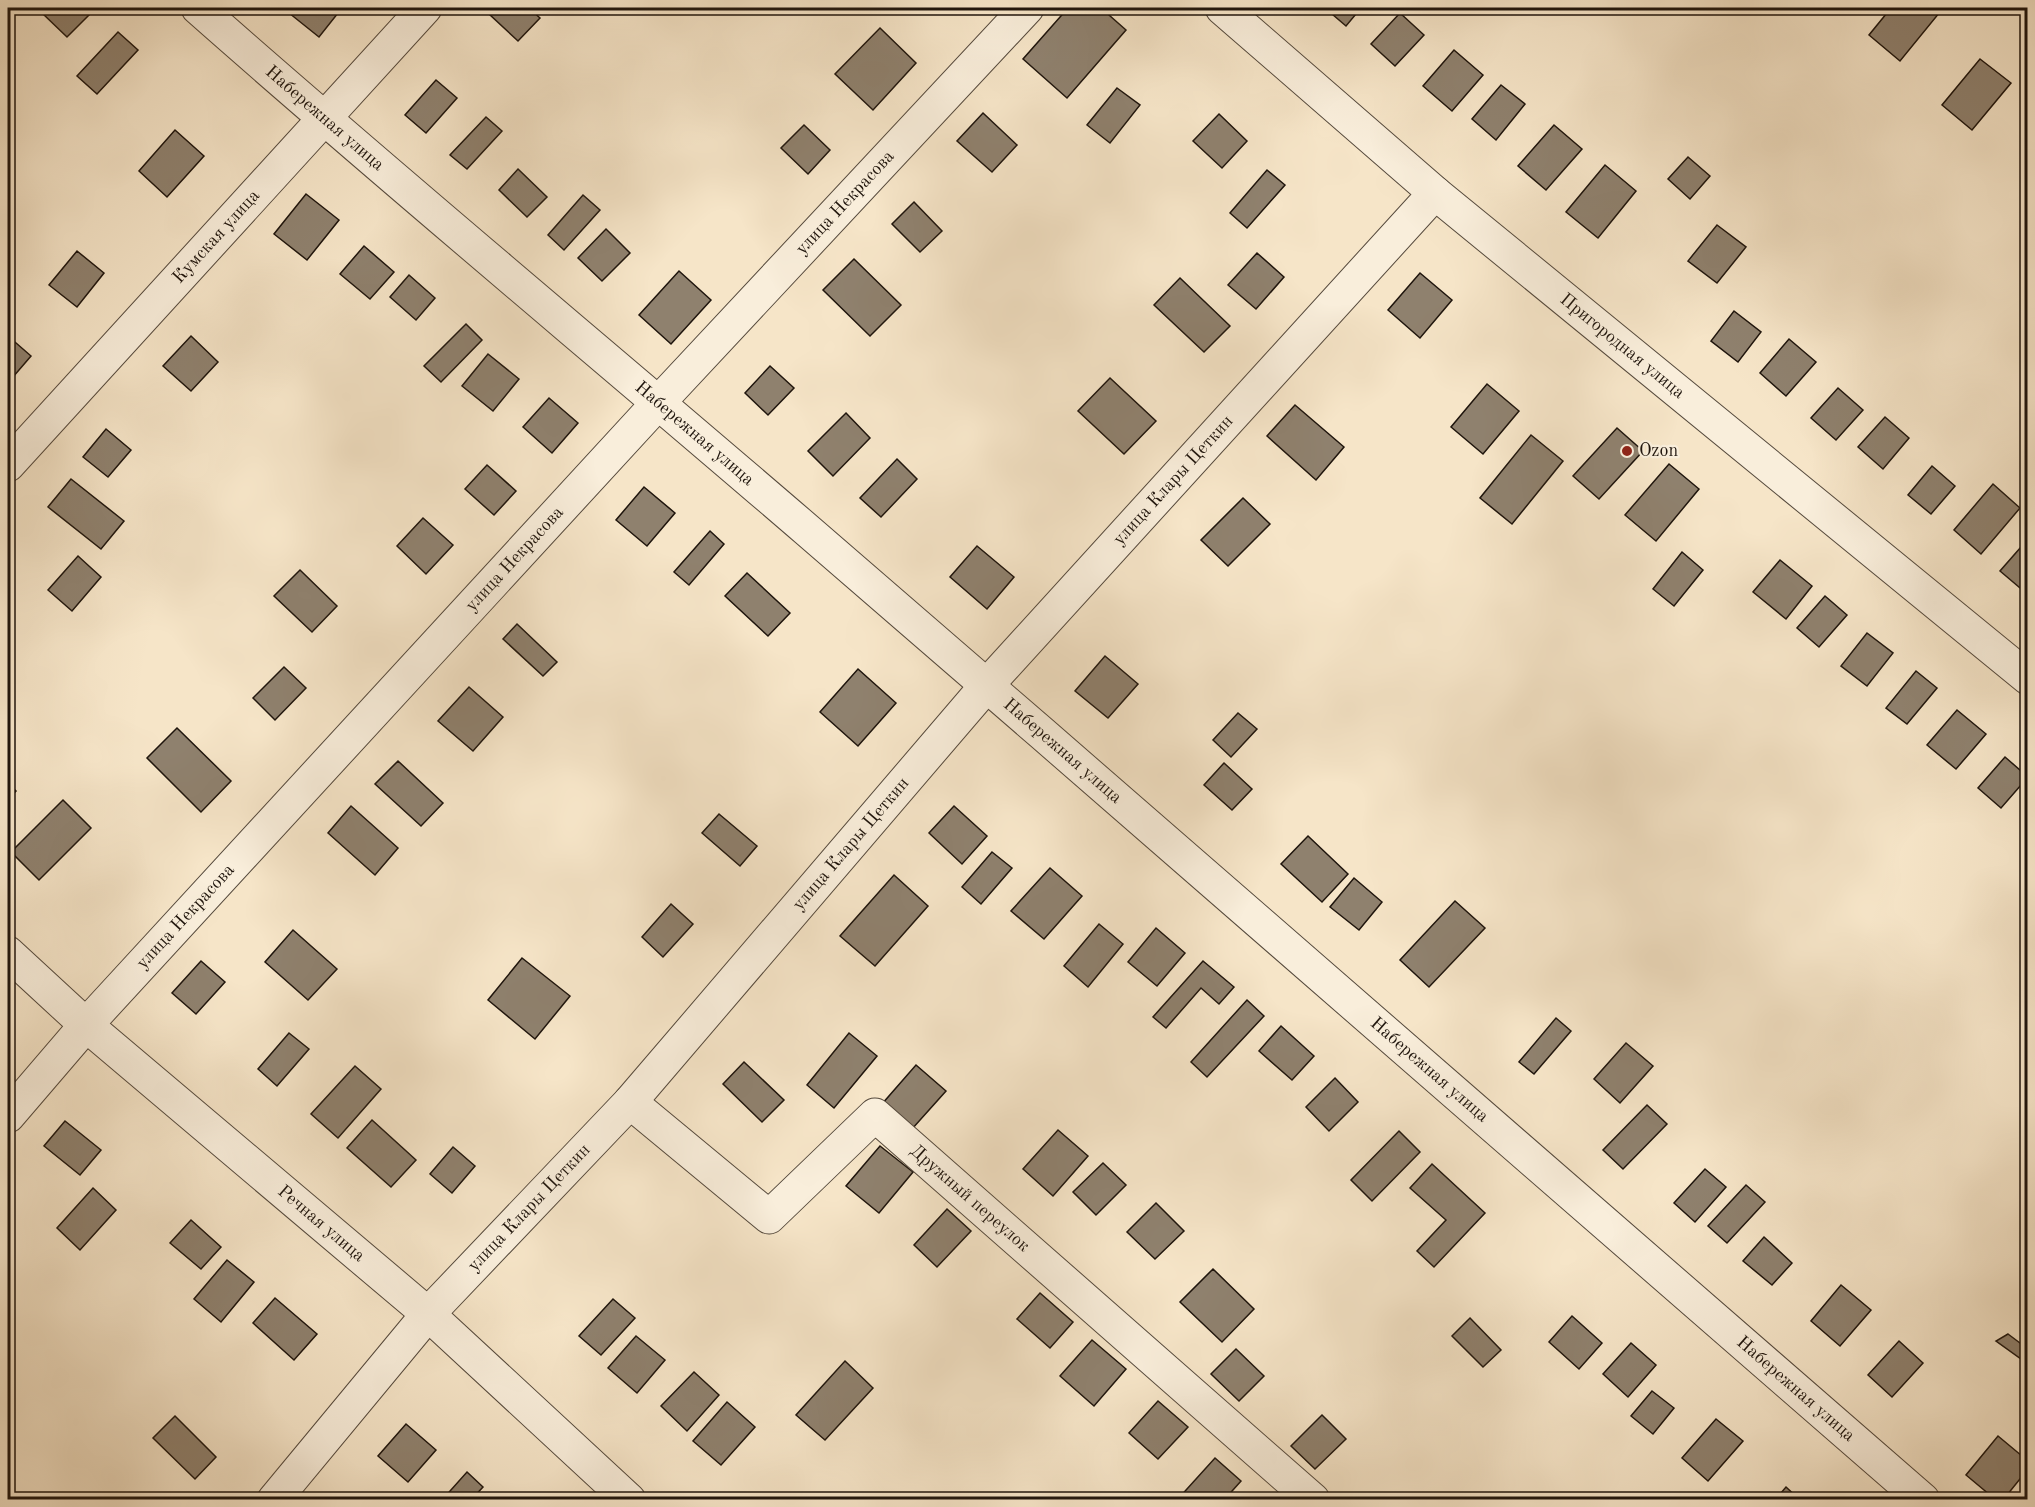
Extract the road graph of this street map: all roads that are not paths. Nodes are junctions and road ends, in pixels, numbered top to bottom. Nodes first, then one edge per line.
1 (198, 8) edge
2 (425, 8) edge
3 (1027, 8) edge
4 (1222, 8) edge
5 (323, 118) junction
6 (1435, 193) junction
7 (659, 402) junction
8 (8, 465) edge
9 (2028, 678) edge
10 (987, 685) junction
11 (8, 953) edge
12 (86, 1025) junction
13 (630, 1102) junction
14 (8, 1116) edge
15 (428, 1314) junction
16 (274, 1500) edge
17 (629, 1500) edge
18 (1313, 1500) edge
19 (1923, 1500) edge

1 - 5 street, Набережная улица
2 - 5 street, Кумская улица
3 - 7 street, улица Некрасова
4 - 6 street, Пригородная улица
5 - 7 street, Набережная улица
5 - 8 street, Кумская улица
6 - 9 street, Пригородная улица
6 - 10 street, улица Клары Цеткин
7 - 10 street, Набережная улица
7 - 12 street, улица Некрасова
10 - 13 street, улица Клары Цеткин
10 - 19 street, Набережная улица
11 - 12 street, Речная улица
12 - 14 street, улица Некрасова
12 - 15 street, Речная улица
13 - 15 street, улица Клары Цеткин
13 - 18 street, Дружный переулок
15 - 16 street, улица Клары Цеткин
15 - 17 street, Речная улица

